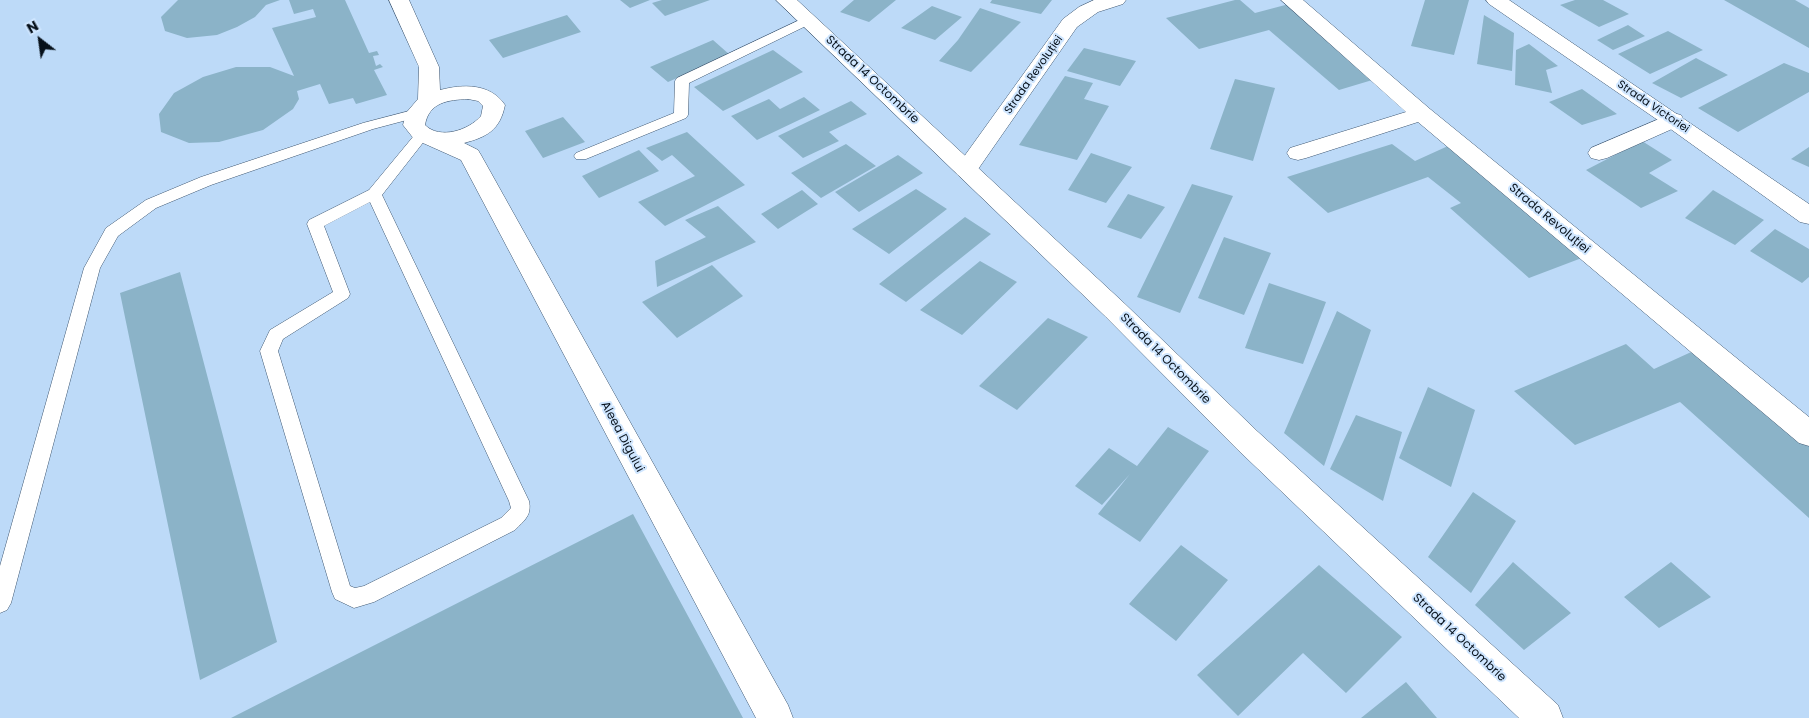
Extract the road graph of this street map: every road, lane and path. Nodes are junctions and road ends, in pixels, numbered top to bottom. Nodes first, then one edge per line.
1 (400, 0) edge
2 (786, 0) edge
3 (1116, 0) edge
4 (1291, 0) edge
5 (1496, 0) edge
6 (808, 20) junction
7 (429, 68) junction
8 (468, 92) junction
9 (1422, 114) junction
10 (492, 117) junction
11 (1674, 120) junction
12 (424, 123) junction
13 (1298, 153) dead end
14 (1599, 153) dead end
15 (470, 156) junction
16 (581, 156) dead end
17 (966, 170) junction
18 (374, 194) junction
19 (1809, 216) edge
20 (1809, 434) edge
21 (0, 603) edge
22 (775, 718) edge
23 (1545, 718) edge

1 - 7 street
2 - 6 street, Strada 14 Octombrie
3 - 17 street, Strada Revoluției
4 - 9 street, Strada Revoluției
5 - 11 street, Strada Victoriei
6 - 16 lane
6 - 17 street, Strada 14 Octombrie
7 - 8 street
7 - 12 street
8 - 10 street
8 - 12 street
9 - 13 street
9 - 20 street, Strada Revoluției
10 - 12 street
10 - 15 street
11 - 14 street
11 - 19 street, Strada Victoriei
12 - 15 street
12 - 18 lane
12 - 21 lane
15 - 22 street, Aleea Digului
17 - 23 street, Strada 14 Octombrie
18 - 18 lane

